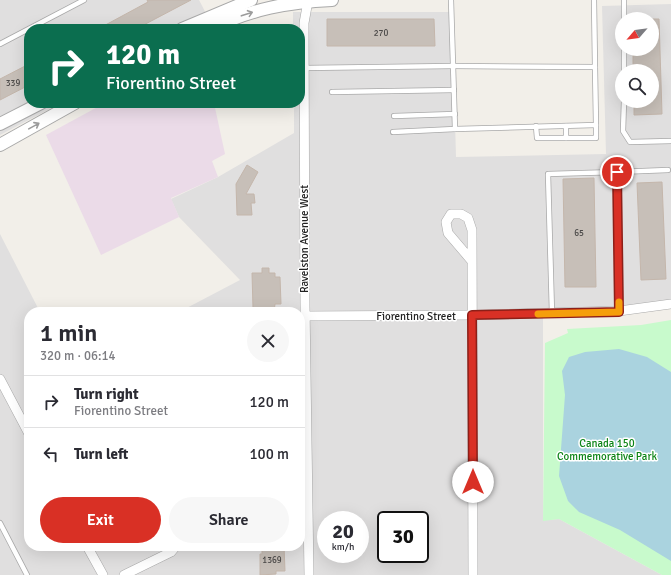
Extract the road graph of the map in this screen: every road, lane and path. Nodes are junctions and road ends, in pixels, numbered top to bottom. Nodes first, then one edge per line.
1 (84, 0) edge
2 (251, 0) edge
3 (332, 0) edge
4 (451, 0) edge
5 (594, 0) edge
6 (624, 0) edge
7 (303, 1) edge
8 (624, 12) edge
9 (38, 24) edge
10 (194, 24) edge
11 (221, 24) edge
12 (304, 24) edge
13 (24, 31) edge
14 (0, 44) edge
15 (453, 66) junction
16 (595, 67) junction
17 (305, 68) edge
18 (454, 90) junction
19 (332, 92) dead end
20 (31, 108) edge
21 (63, 108) edge
22 (304, 108) edge
23 (624, 108) edge
24 (455, 114) junction
25 (394, 116) dead end
26 (0, 124) edge
27 (596, 125) junction
28 (536, 126) junction
29 (566, 126) junction
30 (455, 129) junction
31 (393, 132) dead end
32 (566, 138) junction
33 (671, 141) edge
34 (0, 145) edge
35 (668, 170) dead end
36 (617, 172) junction
37 (471, 260) junction
38 (671, 304) edge
39 (305, 307) edge
40 (619, 312) junction
41 (552, 313) junction
42 (472, 315) junction
43 (305, 316) joint
44 (0, 379) edge
45 (24, 425) edge
46 (0, 523) edge
47 (90, 551) edge
48 (172, 551) edge
49 (27, 575) edge
50 (102, 575) edge
51 (124, 575) edge
52 (309, 575) edge
53 (473, 575) edge

1 - 9 lane
2 - 10 street
3 - 7 street
4 - 15 lane
5 - 16 lane
6 - 8 lane
11 -> 7 street
7 - 12 street, Ravelston Avenue West
13 - 14 lane
15 - 16 lane
15 - 17 lane
15 - 18 lane
16 - 27 lane
18 - 19 lane
18 - 24 lane
20 - 26 street
34 -> 21 street
22 - 39 street, Ravelston Avenue West
23 - 33 lane
24 - 25 lane
24 - 30 lane
27 - 29 lane
27 - 32 lane
28 - 29 lane
28 - 30 lane
28 - 32 lane
29 - 32 lane
30 - 31 lane
35 - 36 lane
36 - 40 lane
36 - 41 lane
37 - 37 street
37 - 42 street
38 - 40 street, Fiorentino Street
40 - 41 street, Fiorentino Street
41 - 42 street, Fiorentino Street
42 - 43 street, Fiorentino Street
42 - 53 street
43 - 52 street, Ravelston Avenue West
44 - 45 street
46 - 49 lane
47 - 50 street
48 - 51 street

